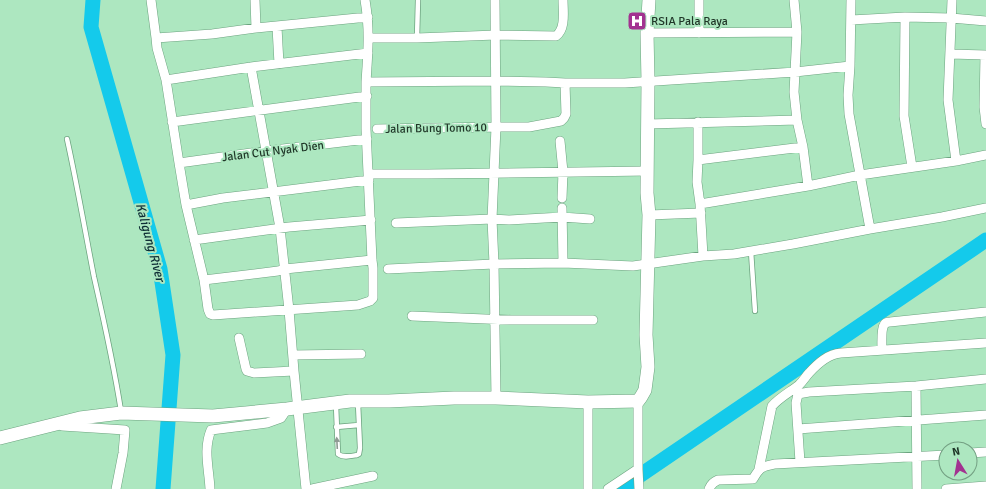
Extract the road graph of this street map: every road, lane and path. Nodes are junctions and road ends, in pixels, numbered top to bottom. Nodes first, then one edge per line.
1 (151, 0) edge
2 (256, 0) edge
3 (365, 0) edge
4 (418, 0) edge
5 (495, 0) edge
6 (563, 0) edge
7 (649, 0) edge
8 (699, 0) edge
9 (794, 0) edge
10 (851, 0) edge
11 (952, 0) edge
12 (368, 17) junction
13 (905, 17) junction
14 (951, 18) junction
15 (851, 20) junction
16 (986, 21) edge
17 (277, 27) junction
18 (256, 28) junction
19 (797, 32) junction
20 (698, 33) junction
21 (647, 34) junction
22 (496, 35) junction
23 (156, 38) junction
24 (369, 38) junction
25 (417, 38) junction
26 (368, 53) junction
27 (950, 54) junction
28 (986, 55) edge
29 (279, 64) junction
30 (850, 66) junction
31 (251, 67) junction
32 (795, 72) junction
33 (166, 80) junction
34 (648, 81) junction
35 (366, 82) junction
36 (496, 82) junction
37 (565, 83) junction
38 (985, 85) edge
39 (367, 96) junction
40 (258, 110) junction
41 (797, 120) junction
42 (172, 122) junction
43 (698, 122) junction
44 (648, 124) junction
45 (986, 124) edge
46 (496, 127) junction
47 (377, 129) dead end
48 (67, 139) dead end
49 (367, 139) junction
50 (560, 141) dead end
51 (802, 147) junction
52 (266, 151) junction
53 (986, 155) edge
54 (698, 160) junction
55 (956, 161) junction
56 (179, 163) junction
57 (912, 167) junction
58 (648, 171) junction
59 (563, 172) junction
60 (494, 173) junction
61 (860, 175) junction
62 (369, 177) junction
63 (808, 186) junction
64 (273, 192) junction
65 (562, 198) dead end
66 (700, 204) junction
67 (186, 205) junction
68 (986, 208) edge
69 (562, 213) junction
70 (701, 214) junction
71 (648, 215) junction
72 (590, 219) dead end
73 (371, 220) junction
74 (492, 220) junction
75 (396, 223) dead end
76 (280, 228) junction
77 (870, 229) junction
78 (194, 240) junction
79 (751, 251) junction
80 (703, 256) junction
81 (372, 260) junction
82 (563, 263) junction
83 (494, 264) junction
84 (648, 264) junction
85 (285, 269) junction
86 (388, 269) dead end
87 (204, 280) junction
88 (289, 310) junction
89 (755, 311) dead end
90 (986, 312) edge
91 (412, 316) dead end
92 (495, 320) junction
93 (593, 320) dead end
94 (239, 338) dead end
95 (986, 343) edge
96 (882, 350) junction
97 (361, 354) dead end
98 (293, 355) junction
99 (294, 371) junction
100 (986, 379) edge
101 (801, 384) junction
102 (916, 386) junction
103 (798, 394) junction
104 (496, 398) junction
105 (358, 401) junction
106 (638, 401) junction
107 (588, 402) junction
108 (336, 403) junction
109 (293, 408) junction
110 (127, 413) junction
111 (986, 415) edge
112 (917, 420) junction
113 (52, 425) junction
114 (359, 425) junction
115 (336, 427) junction
116 (798, 429) junction
117 (0, 438) edge
118 (938, 455) edge
119 (917, 456) junction
120 (800, 462) junction
121 (759, 469) junction
122 (638, 471) junction
123 (372, 476) dead end
124 (754, 484) edge
125 (986, 486) edge
126 (116, 489) edge
127 (210, 489) edge
128 (306, 489) edge
129 (312, 489) edge
130 (588, 489) edge
131 (608, 489) edge
132 (639, 489) edge
133 (709, 489) edge
134 (917, 489) edge
135 (946, 489) edge

1 - 23 street
2 - 18 street
3 - 12 street
4 - 25 lane
5 - 22 street
6 - 22 street
7 - 21 main road
8 - 20 street
9 - 19 street
10 - 15 street
11 - 14 street
12 - 17 street
12 - 24 street
13 - 14 street
13 - 15 street
13 - 57 street
14 - 16 street
14 - 27 street
15 - 30 street
17 - 18 street
17 - 29 street
18 - 23 street
19 - 20 street
19 - 32 street
20 - 21 street
21 - 34 main road
22 - 25 street
22 - 36 street
23 - 33 street
24 - 25 street
24 - 26 street
26 - 29 street
26 - 35 street
27 - 28 street
27 - 55 street
28 - 38 street
29 - 31 street
30 - 32 street
30 - 61 street
31 - 33 street
31 - 40 street
32 - 34 street
32 - 41 street
33 - 42 street
34 - 37 street
34 - 44 main road
35 - 36 street
35 - 39 street
36 - 37 street
36 - 46 street
37 - 46 street, Jalan Bung Tomo 10
38 - 45 street
39 - 40 street
39 - 49 street
40 - 42 street
40 - 52 street
41 - 43 street
41 - 51 street
42 - 56 street
43 - 44 street
43 - 54 street
44 - 58 main road
46 - 47 street, Jalan Bung Tomo 10
46 - 60 street
48 - 110 lane
49 - 52 street, Jalan Cut Nyak Dien
49 - 62 street
50 - 59 street
51 - 54 street
51 - 63 street
52 - 56 street, Jalan Cut Nyak Dien
52 - 64 street
53 - 55 street
54 - 66 street
55 - 57 street
56 - 67 street
57 - 61 street
58 - 59 street
58 - 71 main road
59 - 60 street
59 - 65 street
60 - 62 street
60 - 74 street
61 - 63 street
61 - 77 street
62 - 64 street
62 - 73 street
63 - 66 street
64 - 67 street
64 - 76 street
66 - 70 street
67 - 78 street
68 - 77 street
69 - 72 street
69 - 74 street
69 - 82 street
70 - 71 street
70 - 80 street
71 - 84 main road
73 - 76 street
73 - 81 street
74 - 75 street
74 - 83 street
76 - 78 street
76 - 85 street
77 - 79 street
78 - 87 street
79 - 80 street
79 - 89 lane
80 - 84 street
81 - 85 street
81 - 88 street
82 - 83 street
82 - 84 street
83 - 86 street
83 - 92 street
84 - 106 main road
85 - 87 street
85 - 88 street
87 - 88 street
88 - 98 street
90 - 96 street
91 - 92 street
92 - 93 street
92 - 104 street
94 - 99 street
95 - 96 street
96 - 101 street
97 - 98 street
98 - 99 street
99 - 109 street
100 - 102 street
101 - 103 street
101 - 121 street
102 - 103 street
102 - 112 street
103 - 116 street
104 - 105 main road
104 - 107 main road
105 - 108 main road
105 - 114 lane
106 - 107 main road
106 - 122 street
107 - 130 street
108 - 109 main road
108 - 115 lane
109 - 110 main road
109 - 127 street
109 - 128 street
110 - 113 main road
111 - 112 street
112 - 116 street
112 - 119 street
113 - 117 main road
113 - 126 street
114 - 115 lane
114 -> 115 lane
116 - 120 street
118 - 119 street
119 - 120 street
119 - 134 street
120 - 121 street
121 - 124 street
122 - 131 street
122 - 132 street
123 - 129 street
124 - 133 street
125 - 135 street

